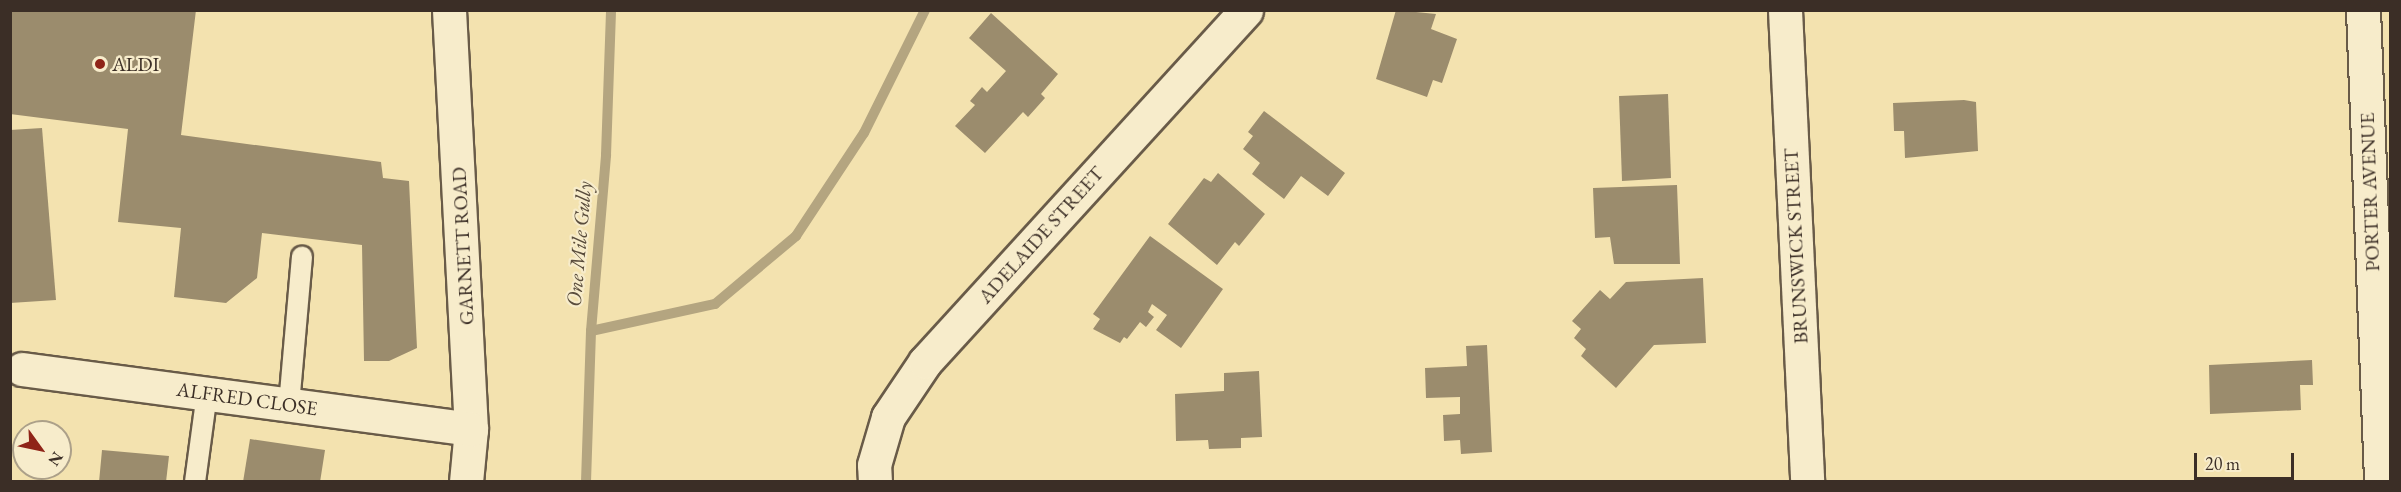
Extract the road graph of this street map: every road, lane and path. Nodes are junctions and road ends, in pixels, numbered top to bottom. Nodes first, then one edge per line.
1 (449, 10) edge
2 (1246, 10) edge
3 (1785, 10) edge
4 (2363, 10) edge
5 (302, 257) dead end
6 (22, 369) dead end
7 (207, 393) junction
8 (290, 405) junction
9 (471, 429) junction
10 (195, 482) edge
11 (466, 482) edge
12 (875, 482) edge
13 (1807, 482) edge
14 (2381, 482) edge

1 - 9 street, GARNETT ROAD
2 - 12 street, ADELAIDE STREET
3 - 13 street, BRUNSWICK STREET
4 - 14 street, PORTER AVENUE
5 - 8 lane
6 - 7 street, ALFRED CLOSE
7 - 8 street, ALFRED CLOSE
7 - 10 lane
8 - 9 street, ALFRED CLOSE
9 - 11 street, GARNETT ROAD

